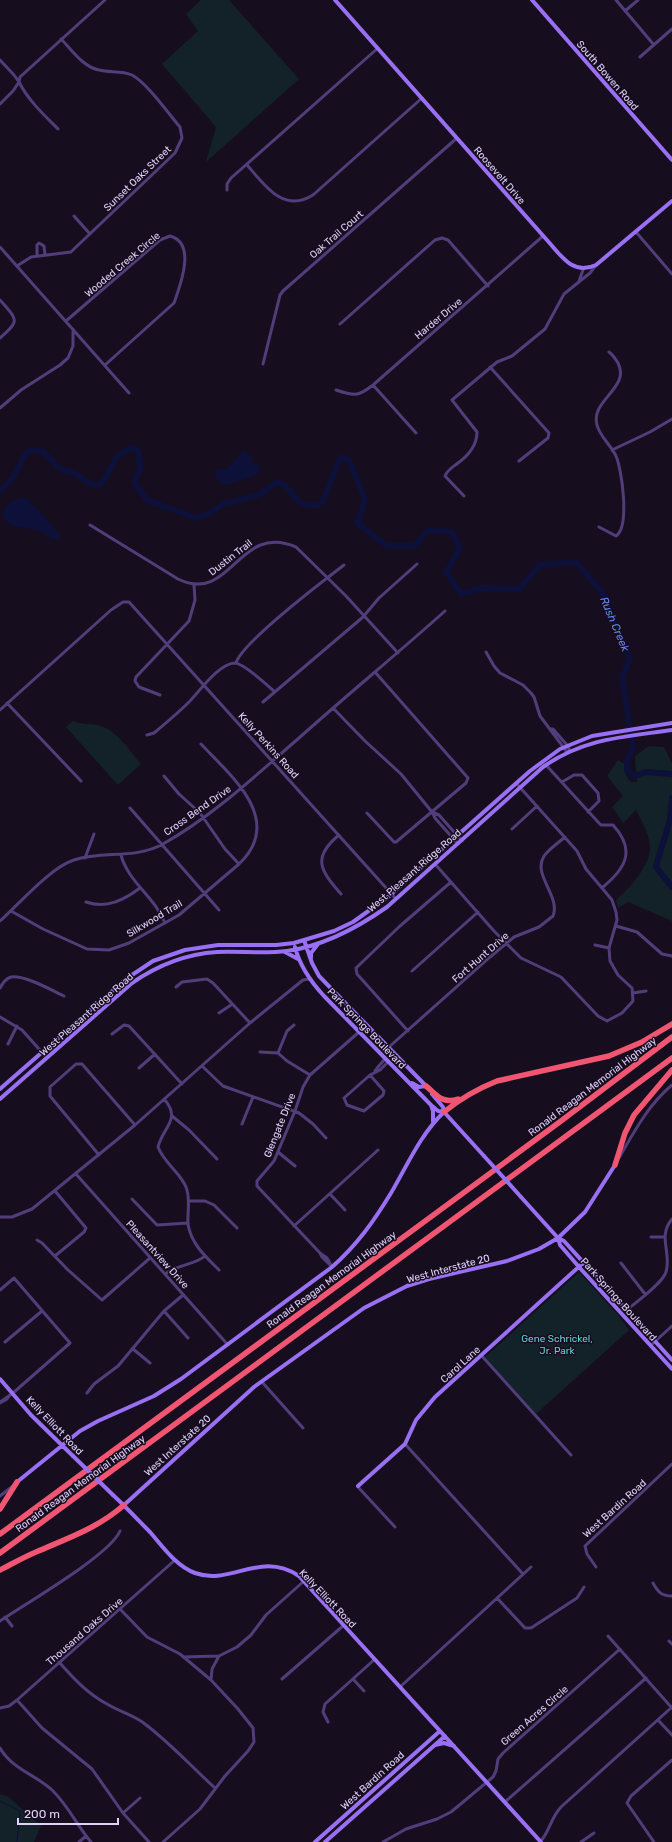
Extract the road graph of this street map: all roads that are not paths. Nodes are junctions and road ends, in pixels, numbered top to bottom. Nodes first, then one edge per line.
1 (105, 0) edge
2 (335, 0) edge
3 (532, 0) edge
4 (616, 0) edge
5 (638, 0) edge
6 (625, 11) junction
7 (672, 29) edge
8 (61, 39) junction
9 (654, 45) junction
10 (378, 48) junction
11 (640, 57) dead end
12 (0, 60) edge
13 (18, 82) junction
14 (422, 98) junction
15 (0, 104) edge
16 (58, 129) dead end
17 (457, 138) junction
18 (672, 160) edge
19 (247, 165) junction
20 (227, 190) dead end
21 (672, 201) edge
22 (74, 216) dead end
23 (636, 232) junction
24 (90, 234) junction
25 (543, 236) junction
26 (0, 247) edge
27 (37, 255) junction
28 (45, 255) junction
29 (596, 265) junction
30 (17, 266) junction
31 (583, 270) junction
32 (672, 274) edge
33 (578, 282) junction
34 (488, 286) junction
35 (0, 300) edge
36 (66, 321) junction
37 (340, 324) dead end
38 (73, 329) junction
39 (0, 338) edge
40 (608, 352) dead end
41 (263, 364) dead end
42 (104, 365) junction
43 (490, 368) junction
44 (374, 385) junction
45 (336, 390) dead end
46 (129, 393) dead end
47 (0, 408) edge
48 (672, 419) edge
49 (416, 433) dead end
50 (612, 450) junction
51 (519, 462) dead end
52 (464, 496) dead end
53 (90, 525) dead end
54 (599, 527) dead end
55 (417, 564) dead end
56 (344, 565) dead end
57 (327, 578) junction
58 (194, 585) junction
59 (445, 611) dead end
60 (363, 616) junction
61 (166, 643) junction
62 (486, 652) dead end
63 (398, 653) junction
64 (236, 663) junction
65 (375, 672) junction
66 (204, 685) junction
67 (274, 692) junction
68 (160, 695) dead end
69 (263, 702) dead end
70 (7, 703) junction
71 (333, 708) junction
72 (0, 710) edge
73 (672, 723) edge
74 (672, 730) edge
75 (146, 735) dead end
76 (201, 744) dead end
77 (566, 746) junction
78 (569, 751) junction
79 (273, 762) junction
80 (546, 765) junction
81 (164, 776) dead end
82 (81, 781) dead end
83 (562, 782) junction
84 (516, 783) junction
85 (242, 788) junction
86 (521, 788) junction
87 (537, 806) junction
88 (130, 808) dead end
89 (432, 812) junction
90 (588, 812) junction
91 (367, 813) dead end
92 (203, 817) junction
93 (512, 829) dead end
94 (94, 834) dead end
95 (339, 835) junction
96 (455, 837) junction
97 (565, 837) junction
98 (460, 842) junction
99 (162, 844) junction
100 (121, 855) junction
101 (85, 858) junction
102 (239, 864) junction
103 (435, 864) junction
104 (451, 882) junction
105 (603, 887) junction
106 (140, 888) junction
107 (205, 894) junction
108 (341, 894) dead end
109 (392, 894) junction
110 (396, 899) junction
111 (86, 902) dead end
112 (11, 910) junction
113 (219, 910) dead end
114 (478, 912) junction
115 (0, 921) edge
116 (165, 923) junction
117 (616, 926) junction
118 (304, 940) junction
119 (294, 943) junction
120 (320, 943) junction
121 (507, 944) junction
122 (595, 945) dead end
123 (306, 947) junction
124 (610, 948) junction
125 (296, 949) junction
126 (282, 951) junction
127 (672, 956) edge
128 (299, 959) junction
129 (312, 965) junction
130 (412, 971) dead end
131 (309, 979) junction
132 (176, 987) dead end
133 (0, 988) edge
134 (646, 991) dead end
135 (633, 993) junction
136 (64, 996) dead end
137 (231, 1004) junction
138 (218, 1013) dead end
139 (0, 1017) edge
140 (250, 1023) junction
141 (672, 1024) edge
142 (294, 1025) dead end
143 (367, 1025) junction
144 (17, 1026) junction
145 (408, 1031) junction
146 (359, 1032) junction
147 (112, 1034) dead end
148 (672, 1037) edge
149 (8, 1044) dead end
150 (389, 1047) junction
151 (42, 1052) junction
152 (260, 1052) dead end
153 (278, 1053) junction
154 (155, 1054) junction
155 (47, 1058) junction
156 (672, 1058) edge
157 (387, 1061) junction
158 (202, 1066) junction
159 (139, 1068) dead end
160 (672, 1070) edge
161 (310, 1075) junction
162 (370, 1075) junction
163 (404, 1077) junction
164 (182, 1084) junction
165 (672, 1085) edge
166 (426, 1086) junction
167 (0, 1089) edge
168 (253, 1097) junction
169 (462, 1098) junction
170 (0, 1099) edge
171 (164, 1099) junction
172 (431, 1105) junction
173 (295, 1111) junction
174 (444, 1112) junction
175 (172, 1116) junction
176 (433, 1123) junction
177 (242, 1124) dead end
178 (135, 1125) junction
179 (625, 1133) junction
180 (326, 1138) dead end
181 (631, 1138) junction
182 (378, 1150) dead end
183 (278, 1152) junction
184 (99, 1155) junction
185 (217, 1159) dead end
186 (615, 1165) junction
187 (295, 1166) dead end
188 (76, 1174) junction
189 (55, 1191) junction
190 (330, 1194) junction
191 (132, 1198) dead end
192 (190, 1201) junction
193 (345, 1210) dead end
194 (0, 1217) edge
195 (672, 1219) edge
196 (188, 1223) junction
197 (294, 1226) junction
198 (237, 1228) dead end
199 (651, 1237) dead end
200 (664, 1237) junction
201 (558, 1238) junction
202 (37, 1240) dead end
203 (55, 1256) junction
204 (205, 1256) junction
205 (150, 1258) junction
206 (583, 1263) junction
207 (621, 1263) dead end
208 (332, 1267) junction
209 (579, 1267) junction
210 (219, 1270) dead end
211 (165, 1274) junction
212 (0, 1290) edge
213 (646, 1294) junction
214 (183, 1295) junction
215 (626, 1310) junction
216 (42, 1311) junction
217 (164, 1311) junction
218 (672, 1326) edge
219 (188, 1338) dead end
220 (6, 1342) dead end
221 (655, 1342) junction
222 (228, 1345) junction
223 (651, 1345) junction
224 (133, 1349) junction
225 (482, 1355) junction
226 (672, 1360) edge
227 (150, 1363) dead end
228 (672, 1369) edge
229 (0, 1379) edge
230 (262, 1382) junction
231 (87, 1393) dead end
232 (11, 1394) junction
233 (0, 1403) edge
234 (303, 1428) dead end
235 (405, 1444) junction
236 (62, 1445) junction
237 (571, 1456) dead end
238 (672, 1464) edge
239 (17, 1482) junction
240 (358, 1486) joint
241 (0, 1496) edge
242 (124, 1505) junction
243 (0, 1509) edge
244 (396, 1527) dead end
245 (120, 1531) dead end
246 (0, 1534) edge
247 (0, 1553) edge
248 (175, 1560) junction
249 (531, 1567) dead end
250 (596, 1567) dead end
251 (0, 1570) edge
252 (524, 1574) junction
253 (304, 1581) junction
254 (653, 1582) dead end
255 (584, 1587) dead end
256 (672, 1596) edge
257 (497, 1598) junction
258 (120, 1609) junction
259 (5, 1617) junction
260 (0, 1621) edge
261 (344, 1625) junction
262 (12, 1626) dead end
263 (608, 1636) dead end
264 (669, 1641) dead end
265 (672, 1644) edge
266 (620, 1649) junction
267 (218, 1656) junction
268 (183, 1657) junction
269 (375, 1659) junction
270 (59, 1662) junction
271 (646, 1678) junction
272 (353, 1679) junction
273 (210, 1680) junction
274 (282, 1680) dead end
275 (400, 1687) junction
276 (364, 1691) dead end
277 (18, 1700) junction
278 (0, 1708) edge
279 (672, 1708) edge
280 (658, 1720) junction
281 (432, 1721) junction
282 (328, 1722) dead end
283 (440, 1731) junction
284 (672, 1735) edge
285 (445, 1736) junction
286 (433, 1737) junction
287 (435, 1745) junction
288 (455, 1746) junction
289 (0, 1750) edge
290 (672, 1760) edge
291 (100, 1771) dead end
292 (96, 1775) junction
293 (487, 1783) junction
294 (215, 1788) junction
295 (140, 1798) dead end
296 (505, 1802) junction
297 (123, 1812) junction
298 (594, 1833) dead end
299 (86, 1836) junction
300 (79, 1842) edge
301 (91, 1842) edge
302 (149, 1842) edge
303 (163, 1842) edge
304 (315, 1842) edge
305 (325, 1842) edge
306 (383, 1842) edge
307 (540, 1842) edge
308 (581, 1842) edge
309 (654, 1842) edge

1 - 8 street
2 - 10 main road, Roosevelt Drive
3 - 18 main road, South Bowen Road
4 - 6 street
5 - 6 street
6 - 9 street
7 - 9 street
8 - 13 street
8 - 24 street, Sunset Oaks Street
9 - 11 street
10 - 14 main road, Roosevelt Drive
10 - 19 street
12 - 13 street
13 - 15 street
13 - 16 street
14 - 17 main road, Roosevelt Drive
14 - 19 street
17 - 25 main road, Roosevelt Drive
17 - 41 street, Oak Trail Court
19 - 20 street
21 - 23 main road
22 - 24 street
23 - 29 main road
23 - 32 street
24 - 28 street, Sunset Oaks Street
25 - 31 main road, Roosevelt Drive
25 - 34 street, Harder Drive
26 - 30 street
27 - 28 street, Sunset Oaks Street
27 - 28 street
27 - 30 street, Sunset Oaks Street
29 - 31 main road
29 - 33 street
30 - 36 street
31 - 33 street
33 - 43 street
34 - 37 street
34 - 44 street, Harder Drive
35 - 39 street
36 - 38 street
36 - 42 street, Wooded Creek Circle
38 - 42 street
38 - 47 street
40 - 50 street
42 - 46 street
43 - 51 street
43 - 52 street
44 - 45 street, Harder Drive
44 - 49 street
48 - 50 street
50 - 54 street
53 - 58 street
55 - 60 street
56 - 57 street
57 - 58 street, Dustin Trail
57 - 60 street, Dustin Trail
57 - 64 street
58 - 61 street
59 - 63 street, Cross Bend Drive
60 - 63 street, Dustin Trail
60 - 67 street
61 - 66 street, Kelly Perkins Road
61 - 68 street
61 - 70 street, Kelly Perkins Road
62 - 77 street
63 - 65 street, Cross Bend Drive
64 - 66 street
64 - 67 street
65 - 71 street, Cross Bend Drive
65 - 89 street
66 - 75 street
66 - 79 street, Kelly Perkins Road
67 - 69 street
70 - 72 street
70 - 82 street
71 - 79 street, Cross Bend Drive
71 - 89 street
73 - 77 main road, West Pleasant Ridge Road
74 - 78 main road, West Pleasant Ridge Road
76 - 85 street, Silkwood Trail
77 - 78 street
77 - 84 main road, West Pleasant Ridge Road
78 - 80 main road, West Pleasant Ridge Road
79 - 85 street, Cross Bend Drive
79 - 95 street, Kelly Perkins Road
80 - 83 street
80 - 86 main road, West Pleasant Ridge Road
81 - 92 street
83 - 90 street
83 - 90 street
84 - 86 street
84 - 96 main road, West Pleasant Ridge Road
85 - 92 street, Cross Bend Drive
85 - 102 street, Silkwood Trail
86 - 87 street
86 - 98 main road, West Pleasant Ridge Road
87 - 93 street
87 - 97 street
88 - 99 street
89 - 91 street
89 - 96 street
90 - 105 street
92 - 99 street, Cross Bend Drive
92 - 102 street
94 - 101 street
95 - 108 street
95 - 109 street, Kelly Perkins Road
96 - 98 street
96 - 109 main road, West Pleasant Ridge Road
97 - 105 street
97 - 121 street, Fort Hunt Drive
98 - 103 main road, West Pleasant Ridge Road
99 - 100 street, Cross Bend Drive
99 - 107 street
100 - 101 street, Cross Bend Drive
100 - 106 street
101 - 112 street, Cross Bend Drive
102 - 107 street, Silkwood Trail
103 - 104 street
103 - 110 main road, West Pleasant Ridge Road
104 - 114 street
104 - 145 street
105 - 117 street
106 - 111 street
106 - 116 street
107 - 113 street
107 - 116 street, Silkwood Trail
109 - 110 street, Kelly Perkins Road
109 - 118 main road, West Pleasant Ridge Road
110 - 120 main road, West Pleasant Ridge Road
112 - 115 street, Cross Bend Drive
112 - 116 street, Silkwood Trail
114 - 121 street
114 - 130 street
117 - 124 street
117 - 127 street
118 - 119 main road, West Pleasant Ridge Road
118 - 123 main road, Park Springs Boulevard
119 - 125 main road, Park Springs Boulevard
119 - 151 main road, West Pleasant Ridge Road
120 - 123 main road, West Pleasant Ridge Road
120 - 129 main road
121 - 135 street
121 - 145 street, Fort Hunt Drive
122 - 124 street
123 - 125 main road, West Pleasant Ridge Road
123 - 129 main road, Park Springs Boulevard
124 - 135 street
125 - 126 main road, West Pleasant Ridge Road
125 - 128 main road, Park Springs Boulevard
126 - 128 main road
126 - 155 main road, West Pleasant Ridge Road
128 - 131 main road, Park Springs Boulevard
129 - 143 main road, Park Springs Boulevard
131 - 140 street
131 - 146 main road, Park Springs Boulevard
132 - 137 street
133 - 136 street
134 - 135 street
137 - 138 street
137 - 140 street
139 - 144 street
140 - 158 street
141 - 169 highway
142 - 153 street
143 - 146 street, Glengate Drive
143 - 150 main road, Park Springs Boulevard
144 - 149 street
144 - 151 street
145 - 150 street, Fort Hunt Drive
146 - 157 main road, Park Springs Boulevard
146 - 161 street, Glengate Drive
147 - 154 street
148 - 246 highway, Ronald Reagan Memorial Highway
150 - 166 main road, Park Springs Boulevard
151 - 155 street
151 - 167 main road, West Pleasant Ridge Road
152 - 153 street
153 - 161 street
154 - 159 street
154 - 164 street
155 - 170 main road, West Pleasant Ridge Road
156 - 247 highway, Ronald Reagan Memorial Highway
157 - 162 street
157 - 163 main road, Park Springs Boulevard
158 - 164 street
158 - 168 street
160 - 179 highway
161 - 173 street, Glengate Drive
162 - 162 street
163 - 166 main road
163 - 172 main road, Park Springs Boulevard
164 - 171 street
165 - 181 street, West Interstate 20
166 - 169 highway
166 - 174 main road, Park Springs Boulevard
168 - 173 street
168 - 177 street
169 - 174 highway
171 - 175 street
171 - 178 street
172 - 174 main road, Park Springs Boulevard
172 - 176 main road
173 - 180 street
173 - 183 street, Glengate Drive
174 - 176 main road
174 - 201 main road, Park Springs Boulevard, bridge
175 - 185 street
175 - 192 street
176 - 208 main road
178 - 184 street
178 - 184 street
179 - 181 highway
179 - 186 highway
181 - 186 street, West Interstate 20
182 - 190 street
183 - 187 street
183 - 197 street, Glengate Drive
184 - 188 street
186 - 201 main road, West Interstate 20
188 - 189 street
188 - 205 street, Pleasantview Drive
189 - 194 street
189 - 203 street
190 - 193 street
190 - 197 street
191 - 196 street
192 - 196 street
192 - 198 street
195 - 200 street
196 - 204 street
197 - 208 street, Glengate Drive
199 - 200 street
200 - 213 street
201 - 206 main road, Park Springs Boulevard
201 - 209 main road, Park Springs Boulevard
201 - 230 main road, West Interstate 20
202 - 203 street
203 - 205 street
204 - 210 street
204 - 211 street
205 - 211 street, Pleasantview Drive
206 - 209 main road, Carol Lane
206 - 215 main road, Park Springs Boulevard
207 - 213 street
208 - 222 main road
209 - 223 main road, Park Springs Boulevard
209 - 225 main road, Carol Lane
211 - 214 street, Pleasantview Drive
212 - 216 street
213 - 215 street
214 - 217 street
214 - 222 street, Pleasantview Drive
215 - 221 main road, Park Springs Boulevard
216 - 220 street
216 - 232 street
217 - 219 street
217 - 224 street
218 - 221 street
221 - 223 street
221 - 226 main road, Park Springs Boulevard
222 - 236 main road
223 - 228 main road, Park Springs Boulevard
224 - 227 street
224 - 231 street
225 - 235 main road, Carol Lane
225 - 237 street
229 - 232 main road, Kelly Elliott Road
230 - 234 street
230 - 242 main road, West Interstate 20
232 - 233 street
232 - 236 main road, Kelly Elliott Road
235 - 240 main road, Carol Lane
235 - 252 street
236 - 239 main road
236 - 242 main road, Kelly Elliott Road, bridge
238 - 250 street, West Bardin Road
239 - 241 street
239 - 243 highway
240 - 244 street
242 - 248 main road, Kelly Elliott Road
242 - 251 highway
245 - 259 street
248 - 253 main road, Kelly Elliott Road
248 - 258 street, Thousand Oaks Drive
249 - 252 street
252 - 257 street
253 - 261 main road, Kelly Elliott Road
253 - 267 street
254 - 256 street
255 - 257 street
257 - 275 street
258 - 268 street
258 - 270 street, Thousand Oaks Drive
259 - 260 street
259 - 262 street
261 - 269 main road, Kelly Elliott Road
261 - 274 street
263 - 266 street
264 - 265 street
266 - 271 street
266 - 293 street, Green Acres Circle
267 - 268 street
267 - 273 street
268 - 273 street
269 - 272 street
269 - 275 main road, Kelly Elliott Road
270 - 277 street, Thousand Oaks Drive
270 - 294 street
271 - 279 street
271 - 296 street
272 - 276 street
272 - 282 street
273 - 294 street
275 - 281 main road, Kelly Elliott Road
277 - 278 street, Thousand Oaks Drive
277 - 292 street
279 - 280 street
280 - 284 street
280 - 307 street
281 - 283 main road, Kelly Elliott Road
281 - 286 main road
283 - 285 main road, Kelly Elliott Road
283 - 286 main road, West Bardin Road
285 - 287 main road, West Bardin Road
285 - 288 main road, Kelly Elliott Road
286 - 304 main road, West Bardin Road
287 - 288 main road
287 - 305 main road, West Bardin Road
288 - 293 main road, Kelly Elliott Road
289 - 299 street
290 - 309 street
291 - 292 street
292 - 297 street
293 - 296 main road, Kelly Elliott Road
293 - 306 street, Green Acres Circle
294 - 303 street
295 - 297 street
296 - 307 main road, Kelly Elliott Road
297 - 302 street
298 - 308 street
299 - 300 street
299 - 301 street

